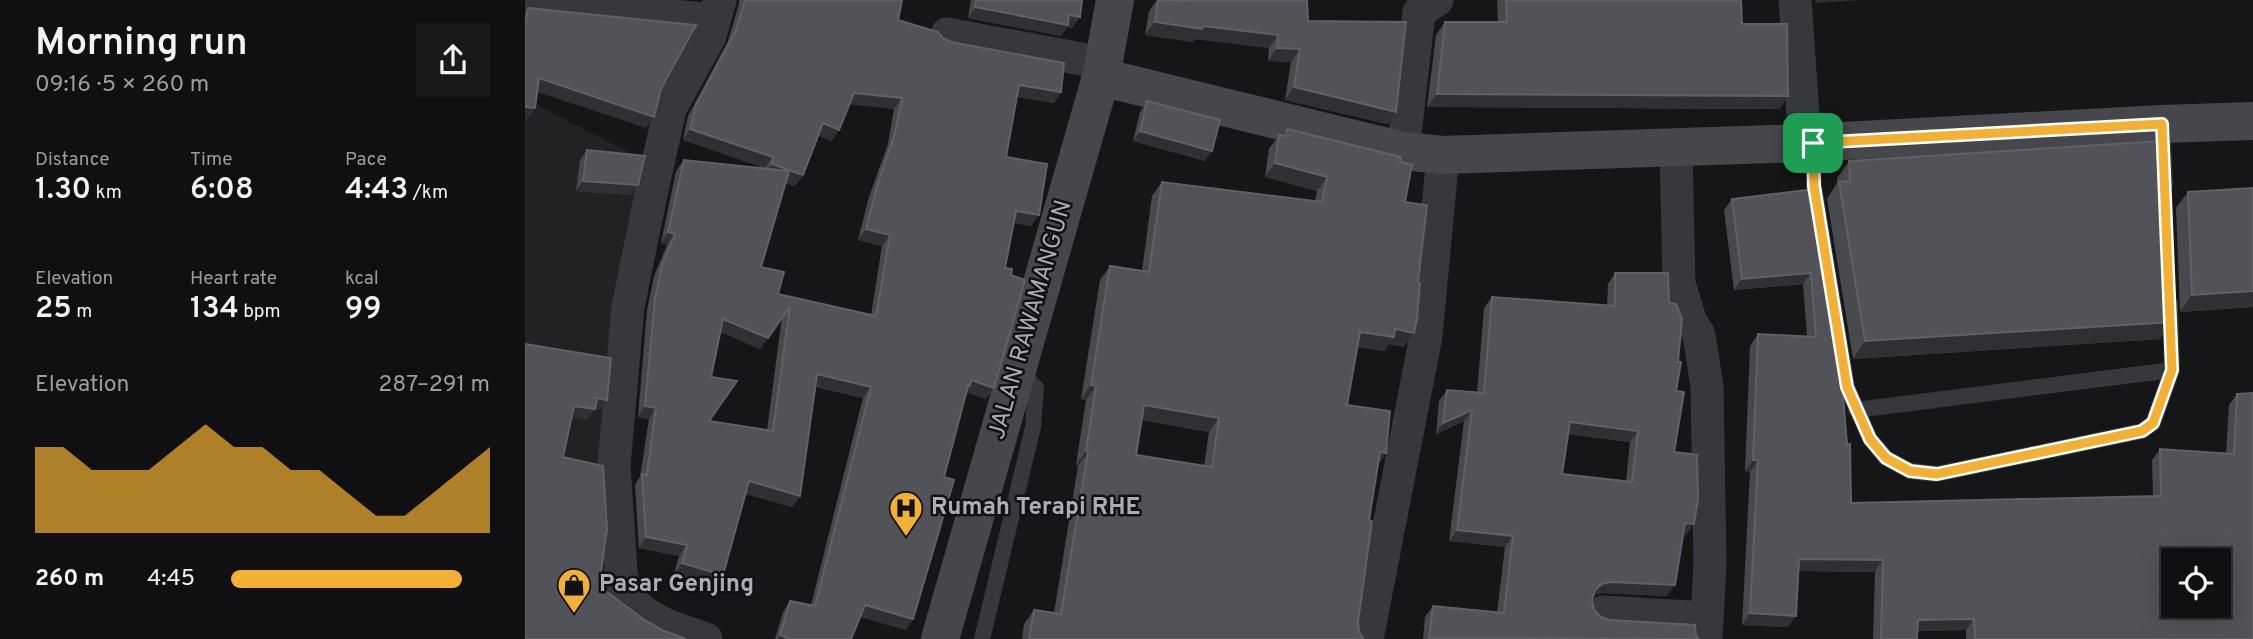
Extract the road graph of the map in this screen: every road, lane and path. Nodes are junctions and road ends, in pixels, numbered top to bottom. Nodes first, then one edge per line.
1 (1115, 0) edge
2 (1437, 0) edge
3 (1795, 0) edge
4 (525, 1) edge
5 (717, 10) edge
6 (947, 34) dead end
7 (1102, 70) junction
8 (2253, 121) edge
9 (2162, 124) junction
10 (1809, 143) junction
11 (1676, 147) junction
12 (1403, 151) junction
13 (1443, 155) junction
14 (2166, 204) edge
15 (2169, 287) edge
16 (1017, 369) junction
17 (2172, 370) junction
18 (1856, 410) junction
19 (1603, 612) dead end
20 (1706, 628) edge
21 (706, 639) edge
22 (940, 639) edge
23 (982, 639) edge
24 (1367, 639) edge

1 - 7 street, JALAN RAWAMANGUN
2 - 12 street
3 - 10 street
4 - 5 street
5 - 21 street
6 - 7 street
7 - 12 street
7 - 16 street, JALAN RAWAMANGUN
8 - 9 street
9 - 10 street
9 - 14 lane
10 - 11 street
10 - 18 lane
11 - 13 street
11 - 20 street
12 - 13 street
13 - 24 street
15 - 17 lane
16 - 22 street, JALAN RAWAMANGUN
16 - 23 lane
17 - 18 lane
17 - 18 lane
19 - 20 street

